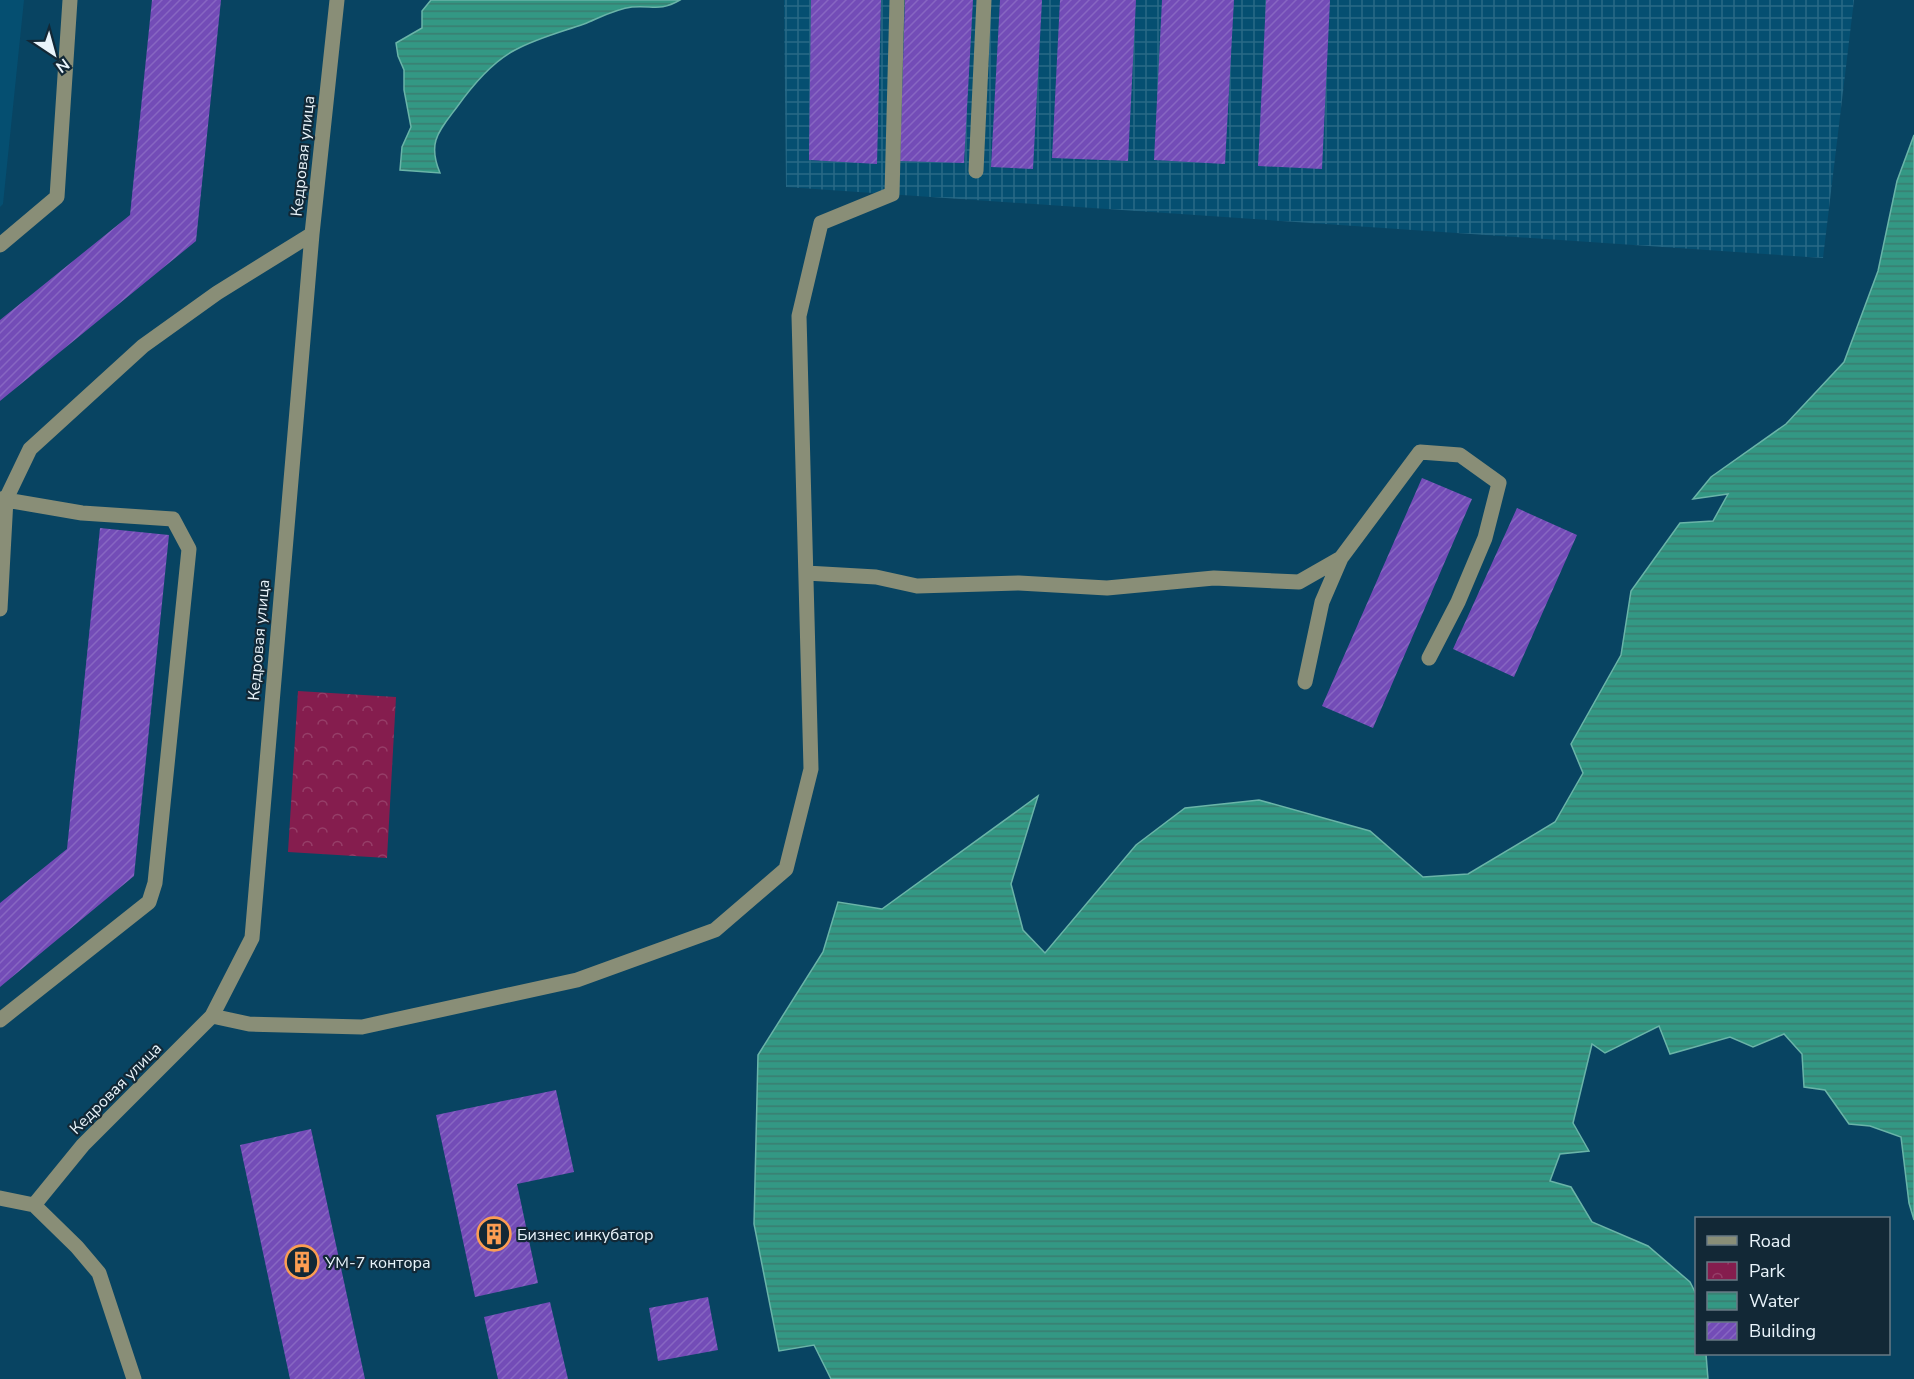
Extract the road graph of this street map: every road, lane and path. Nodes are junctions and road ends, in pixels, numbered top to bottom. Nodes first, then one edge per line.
1 (70, 0) edge
2 (337, 0) edge
3 (897, 0) edge
4 (984, 0) edge
5 (976, 171) dead end
6 (312, 234) junction
7 (0, 245) edge
8 (3, 499) edge
9 (1341, 558) junction
10 (806, 573) junction
11 (0, 609) edge
12 (1429, 658) dead end
13 (1305, 682) dead end
14 (212, 1016) junction
15 (0, 1020) edge
16 (0, 1198) edge
17 (34, 1205) junction
18 (134, 1379) edge

1 - 7 street
2 - 6 street, Кедровая улица
3 - 10 street
4 - 5 street
6 - 8 street
6 - 14 street, Кедровая улица
8 - 11 street
8 - 15 street
9 - 10 street
9 - 12 street
9 - 13 street
10 - 14 street
14 - 17 street, Кедровая улица
16 - 17 street
17 - 18 street

